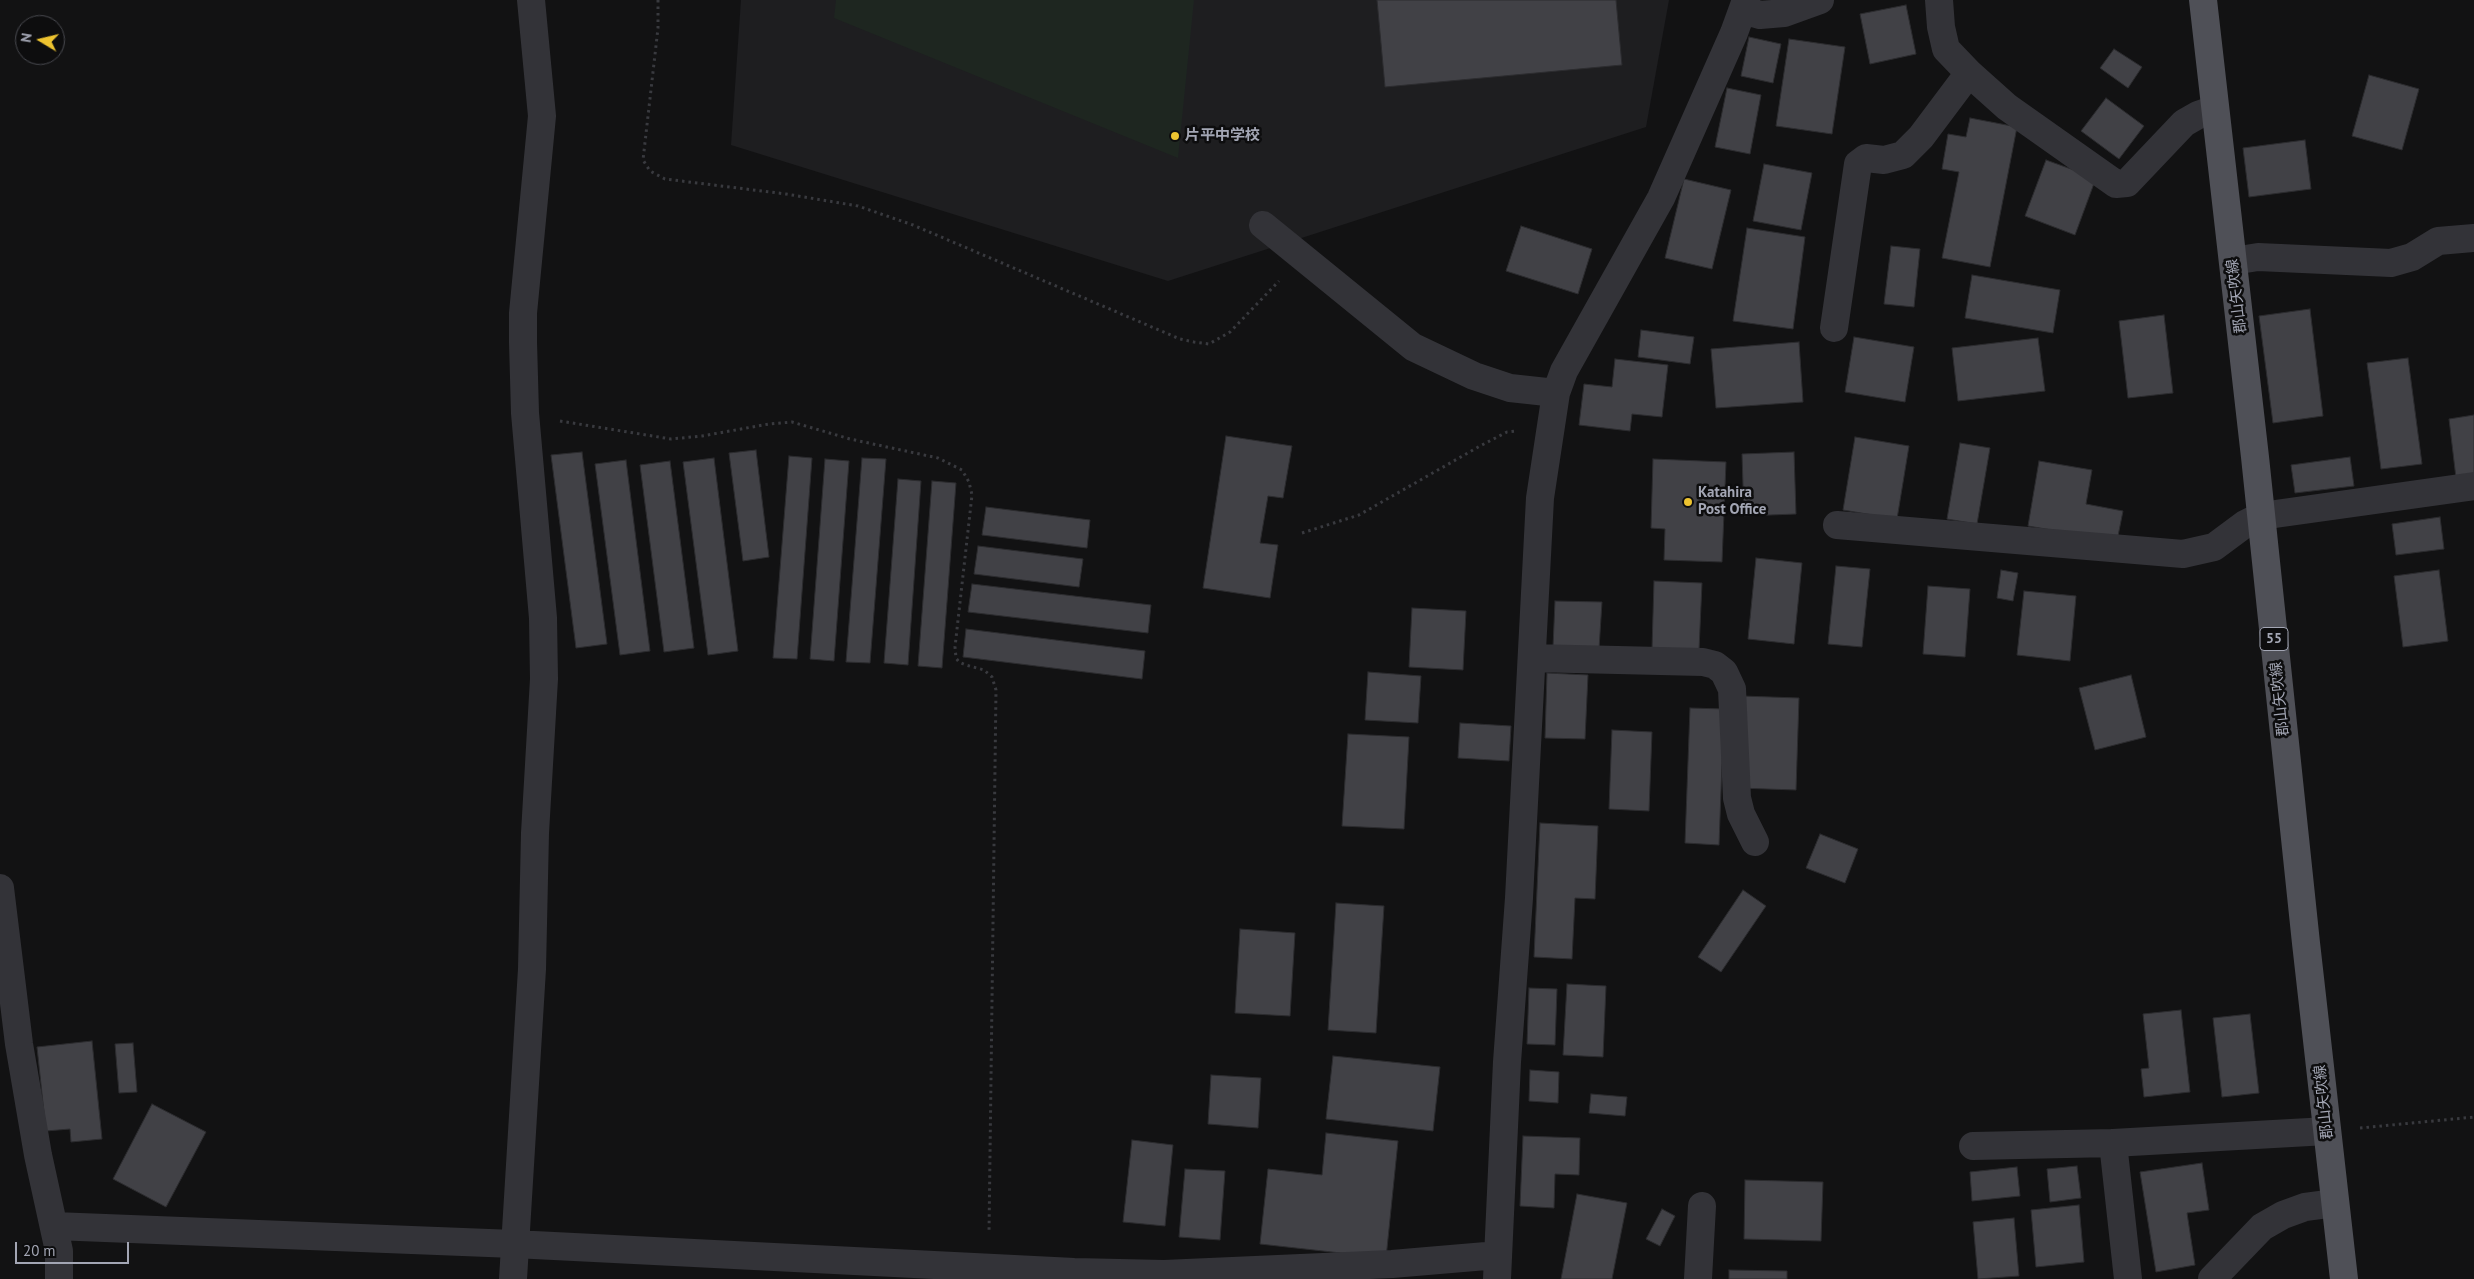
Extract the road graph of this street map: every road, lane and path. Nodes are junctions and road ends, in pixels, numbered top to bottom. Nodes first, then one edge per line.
1 (532, 0) edge
2 (658, 0) edge
3 (1820, 0) edge
4 (1939, 0) edge
5 (2203, 0) edge
6 (1744, 5) edge
7 (1969, 73) junction
8 (2215, 109) junction
9 (1263, 225) dead end
10 (2474, 238) edge
11 (1302, 257) junction
12 (2233, 261) junction
13 (1834, 328) dead end
14 (1556, 393) junction
15 (526, 420) junction
16 (1549, 435) junction
17 (2474, 486) edge
18 (2261, 516) junction
19 (1837, 526) dead end
20 (1302, 533) dead end
21 (1532, 658) junction
22 (1755, 842) dead end
23 (0, 888) edge
24 (2474, 1117) edge
25 (2327, 1131) junction
26 (2113, 1143) junction
27 (1973, 1146) dead end
28 (2335, 1203) junction
29 (1702, 1206) dead end
30 (54, 1226) junction
31 (514, 1244) junction
32 (1497, 1267) edge
33 (988, 1268) junction
34 (59, 1279) edge
35 (513, 1279) edge
36 (1698, 1279) edge
37 (2128, 1279) edge
38 (2212, 1279) edge
39 (2344, 1279) edge

1 - 15 street
2 - 11 path
3 - 6 street
4 - 7 street
5 - 8 main road, 郡山矢吹線 / 55
6 - 14 street
7 - 8 street
7 - 13 street
8 - 12 main road, 郡山矢吹線 / 55
9 - 11 street
10 - 12 street
11 - 14 street
12 - 18 main road, 郡山矢吹線 / 55
14 - 16 street
15 - 31 street
15 - 33 path
16 - 20 path
16 - 21 street
17 - 18 street
18 - 19 street
18 - 25 main road, 郡山矢吹線 / 55
21 - 22 street
21 - 32 street
23 - 30 street
24 - 25 path
25 - 26 street
25 - 28 main road, 郡山矢吹線 / 55
26 - 27 street
26 - 37 street
28 - 38 street
28 - 39 main road, 郡山矢吹線 / 55
29 - 36 street
30 - 31 street
30 - 34 street
31 - 33 street
31 - 35 street
32 - 33 street

